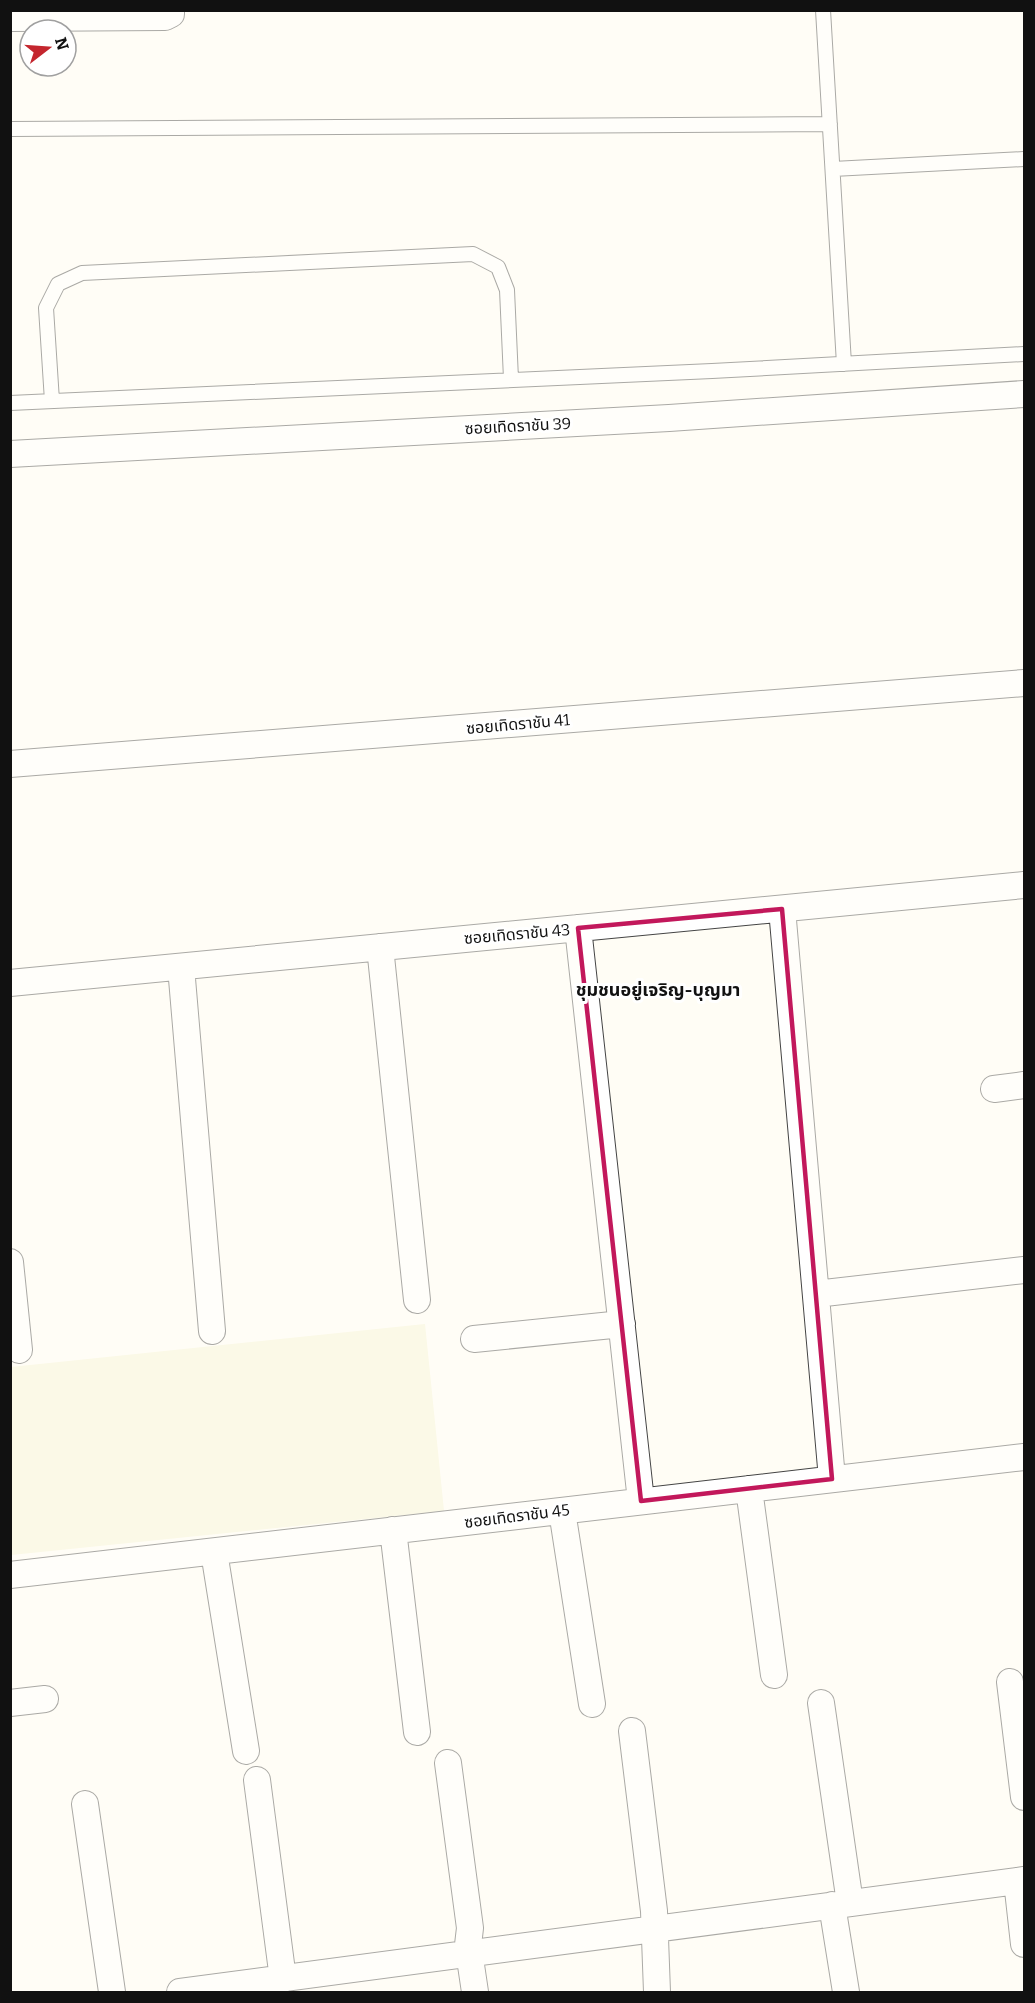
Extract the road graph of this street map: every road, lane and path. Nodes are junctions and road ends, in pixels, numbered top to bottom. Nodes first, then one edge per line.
1 (171, 10) edge
2 (823, 10) edge
3 (10, 18) edge
4 (830, 124) junction
5 (10, 129) edge
6 (1024, 159) edge
7 (833, 170) junction
8 (1024, 354) edge
9 (844, 364) junction
10 (511, 379) junction
11 (1024, 394) edge
12 (52, 401) junction
13 (10, 403) edge
14 (10, 454) edge
15 (1024, 683) edge
16 (10, 764) edge
17 (1024, 885) edge
18 (782, 909) junction
19 (578, 928) junction
20 (380, 947) junction
21 (181, 967) junction
22 (10, 983) edge
23 (1024, 1085) edge
24 (994, 1089) dead end
25 (10, 1262) edge
26 (1024, 1270) edge
27 (816, 1294) junction
28 (417, 1300) dead end
29 (622, 1324) junction
30 (212, 1331) dead end
31 (474, 1339) dead end
32 (19, 1350) dead end
33 (1024, 1457) edge
34 (832, 1479) junction
35 (749, 1489) junction
36 (642, 1502) junction
37 (562, 1511) junction
38 (393, 1530) junction
39 (214, 1552) junction
40 (10, 1575) edge
41 (774, 1675) dead end
42 (1010, 1682) dead end
43 (45, 1699) dead end
44 (10, 1703) edge
45 (820, 1703) dead end
46 (592, 1704) dead end
47 (632, 1731) dead end
48 (417, 1732) dead end
49 (246, 1751) dead end
50 (448, 1763) dead end
51 (257, 1780) dead end
52 (1024, 1797) edge
53 (85, 1804) dead end
54 (1021, 1880) edge
55 (841, 1904) junction
56 (655, 1929) junction
57 (1024, 1944) edge
58 (470, 1954) junction
59 (283, 1979) junction
60 (112, 1992) edge
61 (180, 1992) edge
62 (475, 1992) edge
63 (657, 1992) edge
64 (846, 1992) edge

1 - 3 street
2 - 4 lane
4 - 5 lane
4 - 7 lane
6 - 7 lane
7 - 9 lane
8 - 9 lane
9 - 10 lane
10 - 12 lane
10 - 12 lane
11 - 14 street, ซอยเทิดราชัน 39
12 - 13 lane
15 - 16 street, ซอยเทิดราชัน 41
17 - 18 street, ซอยเทิดราชัน 43
18 - 19 street, ซอยเทิดราชัน 43
18 - 27 street
19 - 20 street, ซอยเทิดราชัน 43
19 - 29 street
20 - 21 street, ซอยเทิดราชัน 43
20 - 28 street
21 - 22 street, ซอยเทิดราชัน 43
21 - 30 street
23 - 24 street
25 - 32 street
26 - 27 street
27 - 34 street
29 - 31 street
29 - 36 street
33 - 34 street, ซอยเทิดราชัน 45
34 - 35 street, ซอยเทิดราชัน 45
35 - 36 street, ซอยเทิดราชัน 45
35 - 41 street
36 - 37 street, ซอยเทิดราชัน 45
37 - 38 street, ซอยเทิดราชัน 45
37 - 46 street
38 - 39 street, ซอยเทิดราชัน 45
38 - 48 street
39 - 40 street, ซอยเทิดราชัน 45
39 - 49 street
42 - 52 street
43 - 44 street
45 - 55 street
47 - 56 street
50 - 58 street
51 - 59 street
53 - 60 street
54 - 55 street
54 - 57 street
55 - 56 street
55 - 64 street
56 - 58 street
56 - 63 street
58 - 59 street
58 - 62 street
59 - 61 street

